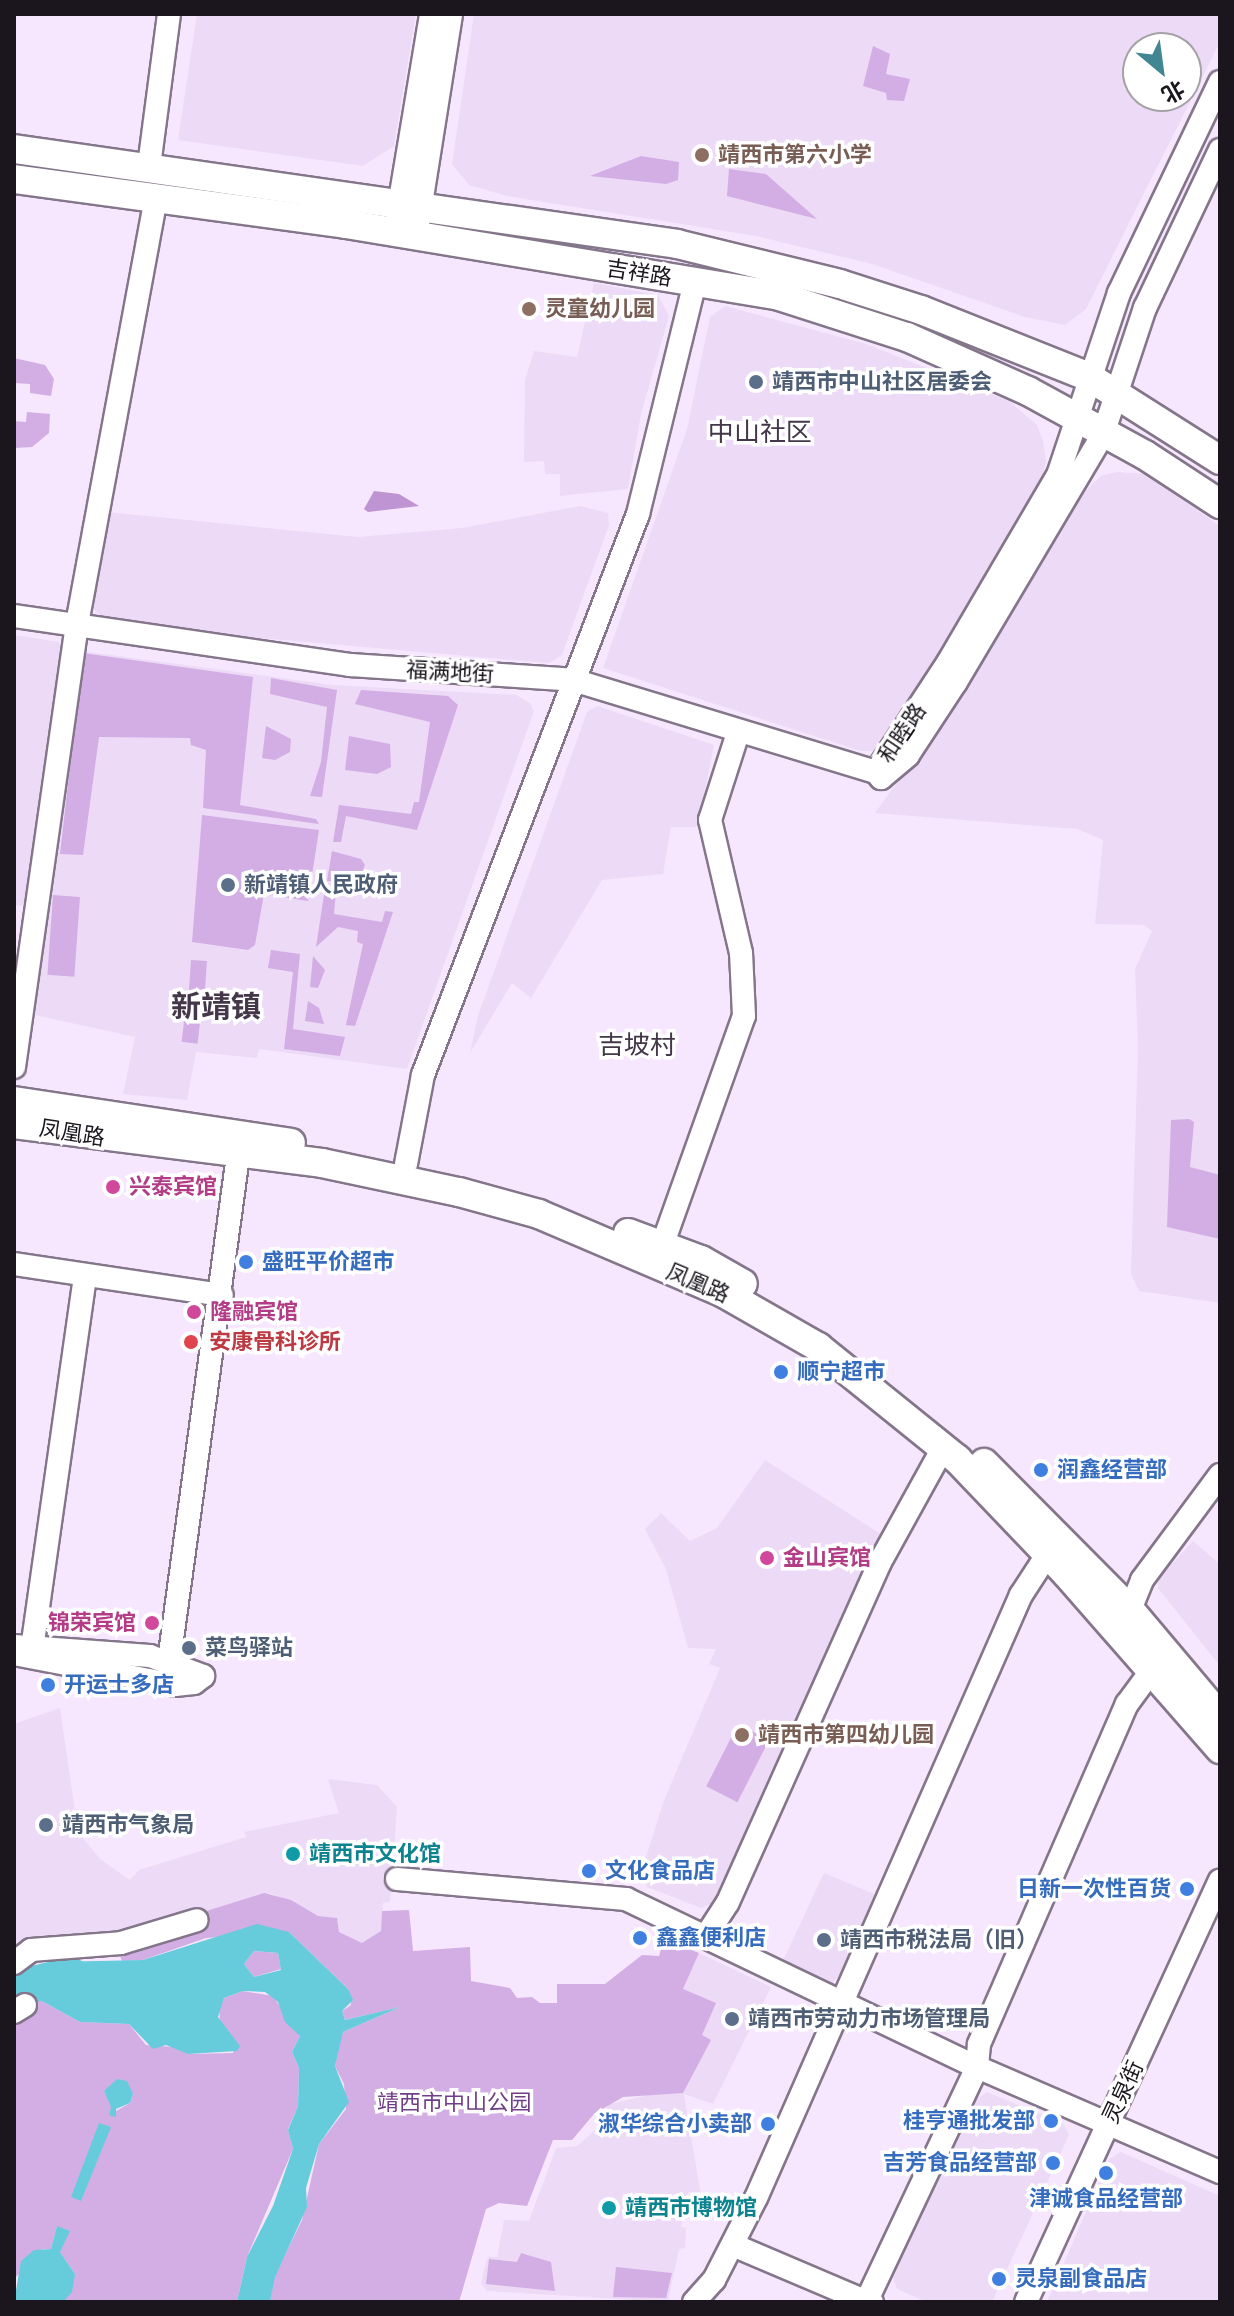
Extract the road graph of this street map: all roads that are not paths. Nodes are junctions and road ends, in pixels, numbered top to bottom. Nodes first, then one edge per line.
1 (169, 14) edge
2 (431, 14) edge
3 (451, 14) edge
4 (1220, 82) edge
5 (14, 149) edge
6 (1220, 150) edge
7 (149, 166) junction
8 (14, 179) edge
9 (155, 202) junction
10 (410, 204) junction
11 (405, 234) junction
12 (642, 239) junction
13 (713, 253) junction
14 (641, 274) junction
15 (702, 283) junction
16 (1102, 384) junction
17 (1091, 428) junction
18 (1220, 460) edge
19 (1220, 504) edge
20 (14, 616) edge
21 (77, 624) junction
22 (573, 680) junction
23 (738, 733) junction
24 (876, 772) joint
25 (23, 929) edge
26 (14, 1067) edge
27 (14, 1101) edge
28 (14, 1124) edge
29 (238, 1156) junction
30 (406, 1164) junction
31 (662, 1246) junction
32 (14, 1264) edge
33 (85, 1276) junction
34 (222, 1295) junction
35 (943, 1448) junction
36 (1220, 1475) edge
37 (1047, 1555) junction
38 (1130, 1610) junction
39 (20, 1649) edge
40 (169, 1661) junction
41 (1152, 1670) junction
42 (1220, 1717) edge
43 (1220, 1749) edge
44 (397, 1879) dead end
45 (1220, 1881) edge
46 (197, 1920) dead end
47 (706, 1936) junction
48 (14, 1963) edge
49 (838, 2003) junction
50 (977, 2067) junction
51 (1107, 2126) junction
52 (1220, 2172) edge
53 (733, 2245) junction
54 (869, 2301) edge
55 (694, 2302) edge
56 (1026, 2302) edge

1 - 7 street
2 - 10 street
3 - 10 street
4 - 16 street, 和睦路
5 - 7 main road, 吉祥路
6 - 16 street, 和睦路
7 - 10 main road, 吉祥路
8 - 9 main road, 吉祥路
9 - 11 main road, 吉祥路
9 - 21 street
10 - 11 street
10 - 12 main road, 吉祥路
11 - 14 main road, 吉祥路
12 - 13 main road, 吉祥路
12 - 14 main road
13 - 15 main road
13 - 16 main road, 吉祥路
14 - 15 main road, 吉祥路
15 - 17 main road, 吉祥路
15 - 22 street
16 - 17 street, 和睦路
16 - 18 main road, 吉祥路
17 - 19 main road, 吉祥路
17 - 24 street, 和睦路
20 - 21 street, 福满地街
21 - 22 street, 福满地街
21 - 25 street
22 - 23 street, 福满地街
22 - 30 street
23 - 24 street, 福满地街
23 - 31 street
25 - 26 street
27 - 30 main road, 凤凰路
28 - 29 main road, 凤凰路
29 - 34 street
29 - 35 main road, 凤凰路
30 - 31 main road, 凤凰路
31 - 38 main road, 凤凰路
32 - 33 street
33 - 34 street
33 - 39 street
34 - 40 street
35 - 37 main road, 凤凰路
35 - 47 street
36 - 38 street
37 - 41 main road, 凤凰路
37 - 49 street
38 - 42 main road, 凤凰路
39 - 40 street
39 - 40 street
41 - 43 main road, 凤凰路
41 - 50 street
44 - 47 street
45 - 51 street, 灵泉街
46 - 48 street
47 - 49 street
49 - 50 street
49 - 53 street
50 - 51 street
50 - 54 street
51 - 52 street
51 - 56 street, 灵泉街
53 - 54 street
53 - 55 street

